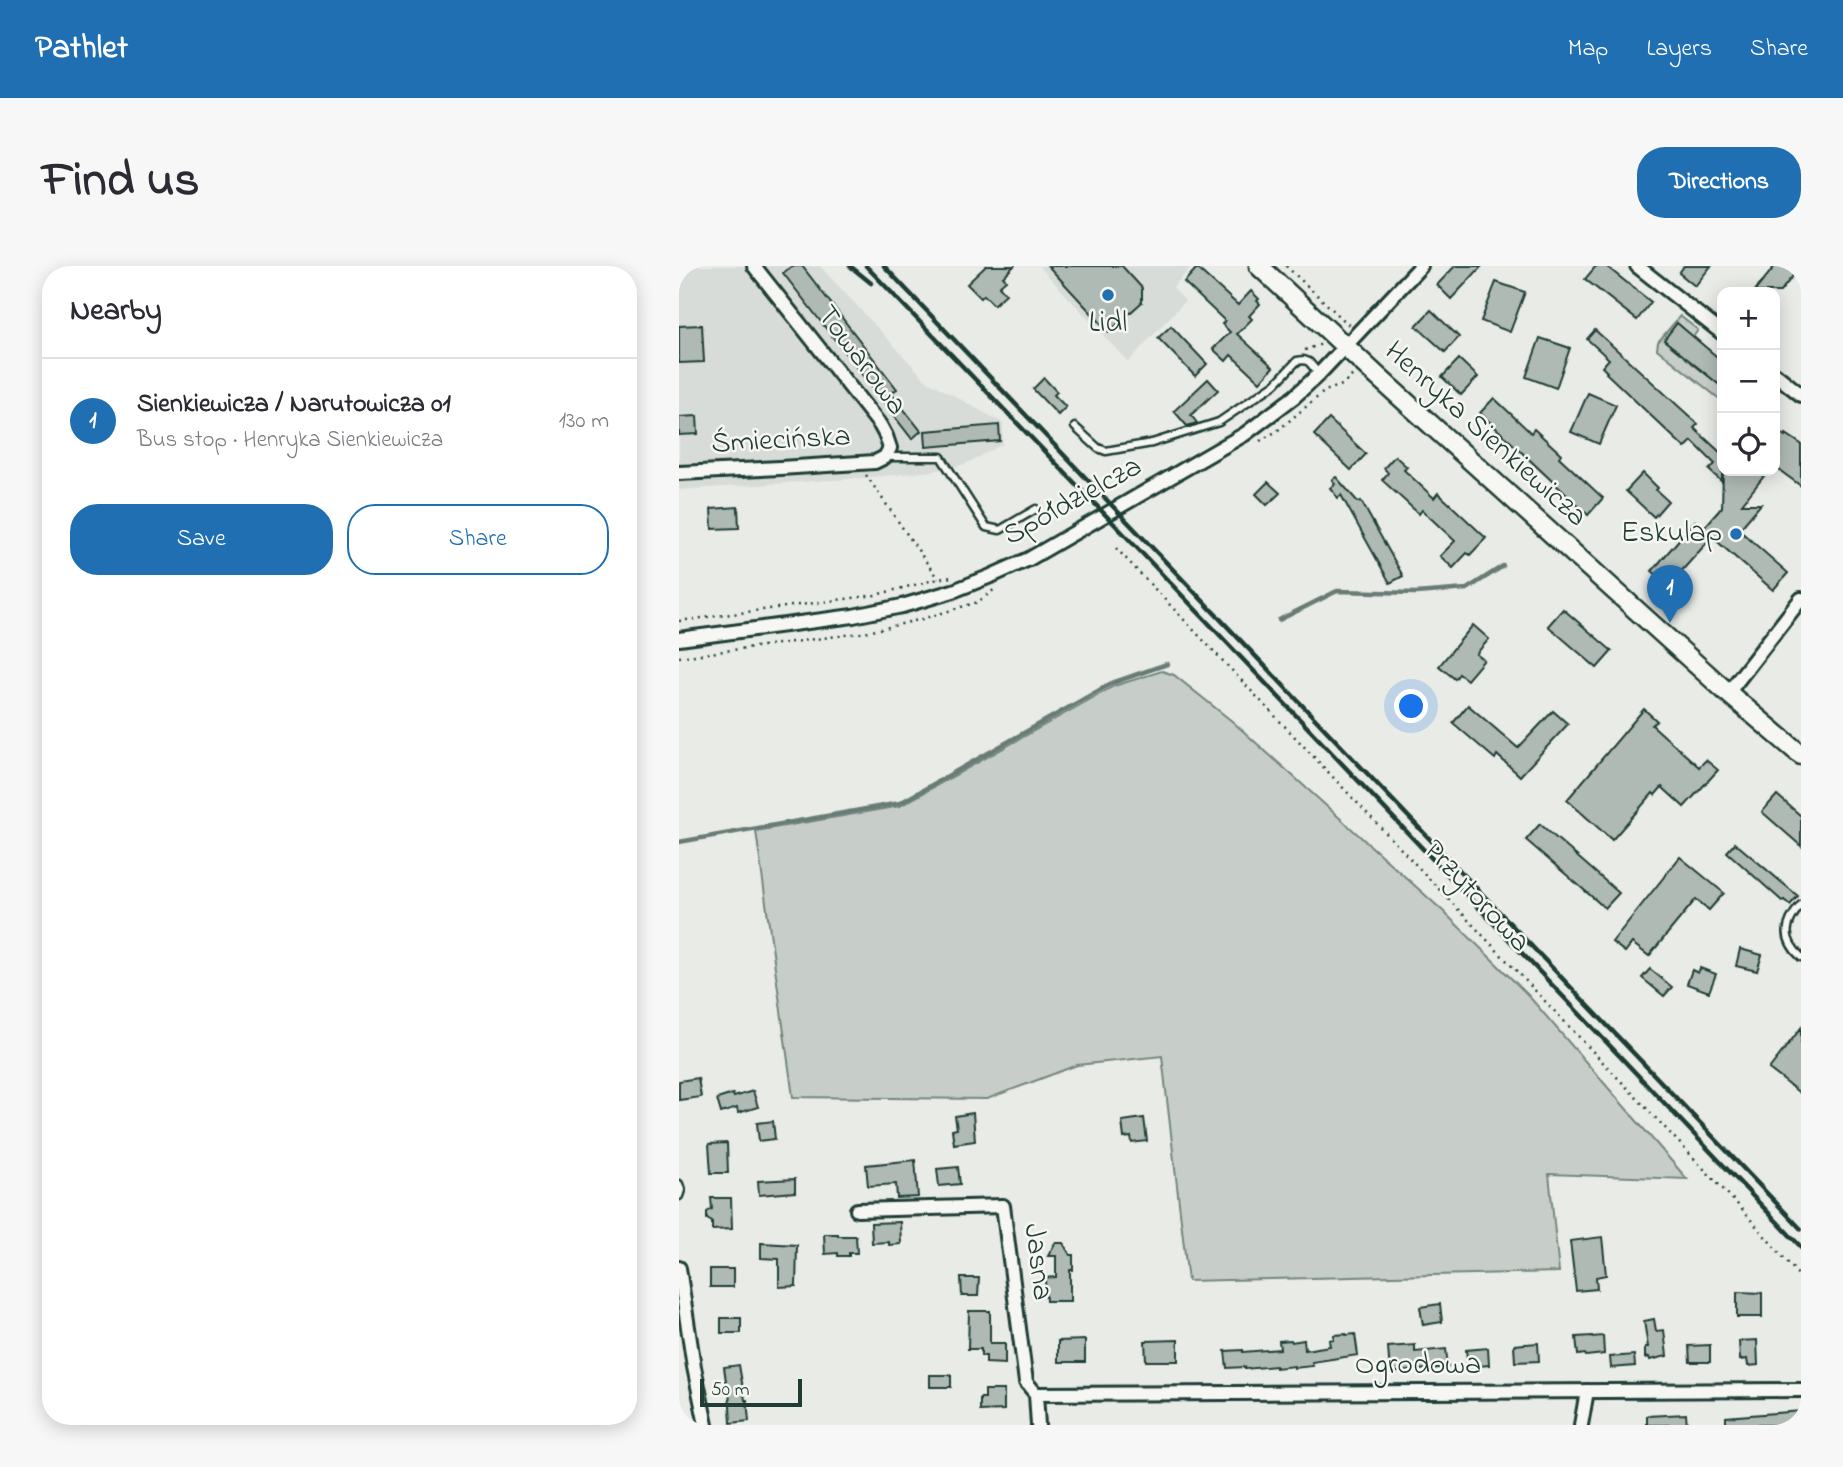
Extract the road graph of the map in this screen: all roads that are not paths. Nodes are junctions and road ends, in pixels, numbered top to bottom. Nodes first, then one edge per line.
1 (754, 266) edge
2 (1259, 266) edge
3 (1421, 266) edge
4 (1637, 266) edge
5 (1717, 329) edge
6 (1345, 346) junction
7 (1319, 374) junction
8 (1780, 378) edge
9 (1801, 395) edge
10 (1075, 427) dead end
11 (885, 457) junction
12 (679, 473) edge
13 (1036, 509) dead end
14 (1801, 599) edge
15 (679, 639) edge
16 (1728, 693) junction
17 (1801, 755) edge
18 (1801, 905) edge
19 (1801, 957) edge
20 (679, 1184) edge
21 (679, 1196) edge
22 (857, 1210) dead end
23 (679, 1268) edge
24 (1801, 1390) edge
25 (1587, 1391) junction
26 (1036, 1394) junction
27 (706, 1425) edge
28 (1038, 1425) edge
29 (1581, 1425) edge

1 - 11 street, Towarowa
2 - 6 street, Henryka Sienkiewicza
3 - 6 street, Spółdzielcza
4 - 5 street
6 - 7 street, Spółdzielcza
6 - 16 street, Henryka Sienkiewicza
7 - 10 lane
7 - 15 street, Spółdzielcza
8 - 9 street
11 - 12 street, Śmiecińska
11 - 13 lane
14 - 16 street
16 - 17 street, Henryka Sienkiewicza
18 - 19 lane
20 - 21 lane
22 - 26 street, Jasna
23 - 27 street
24 - 25 street, Ogrodowa
25 - 26 street, Ogrodowa
25 - 29 street
26 - 28 street, Jasna

